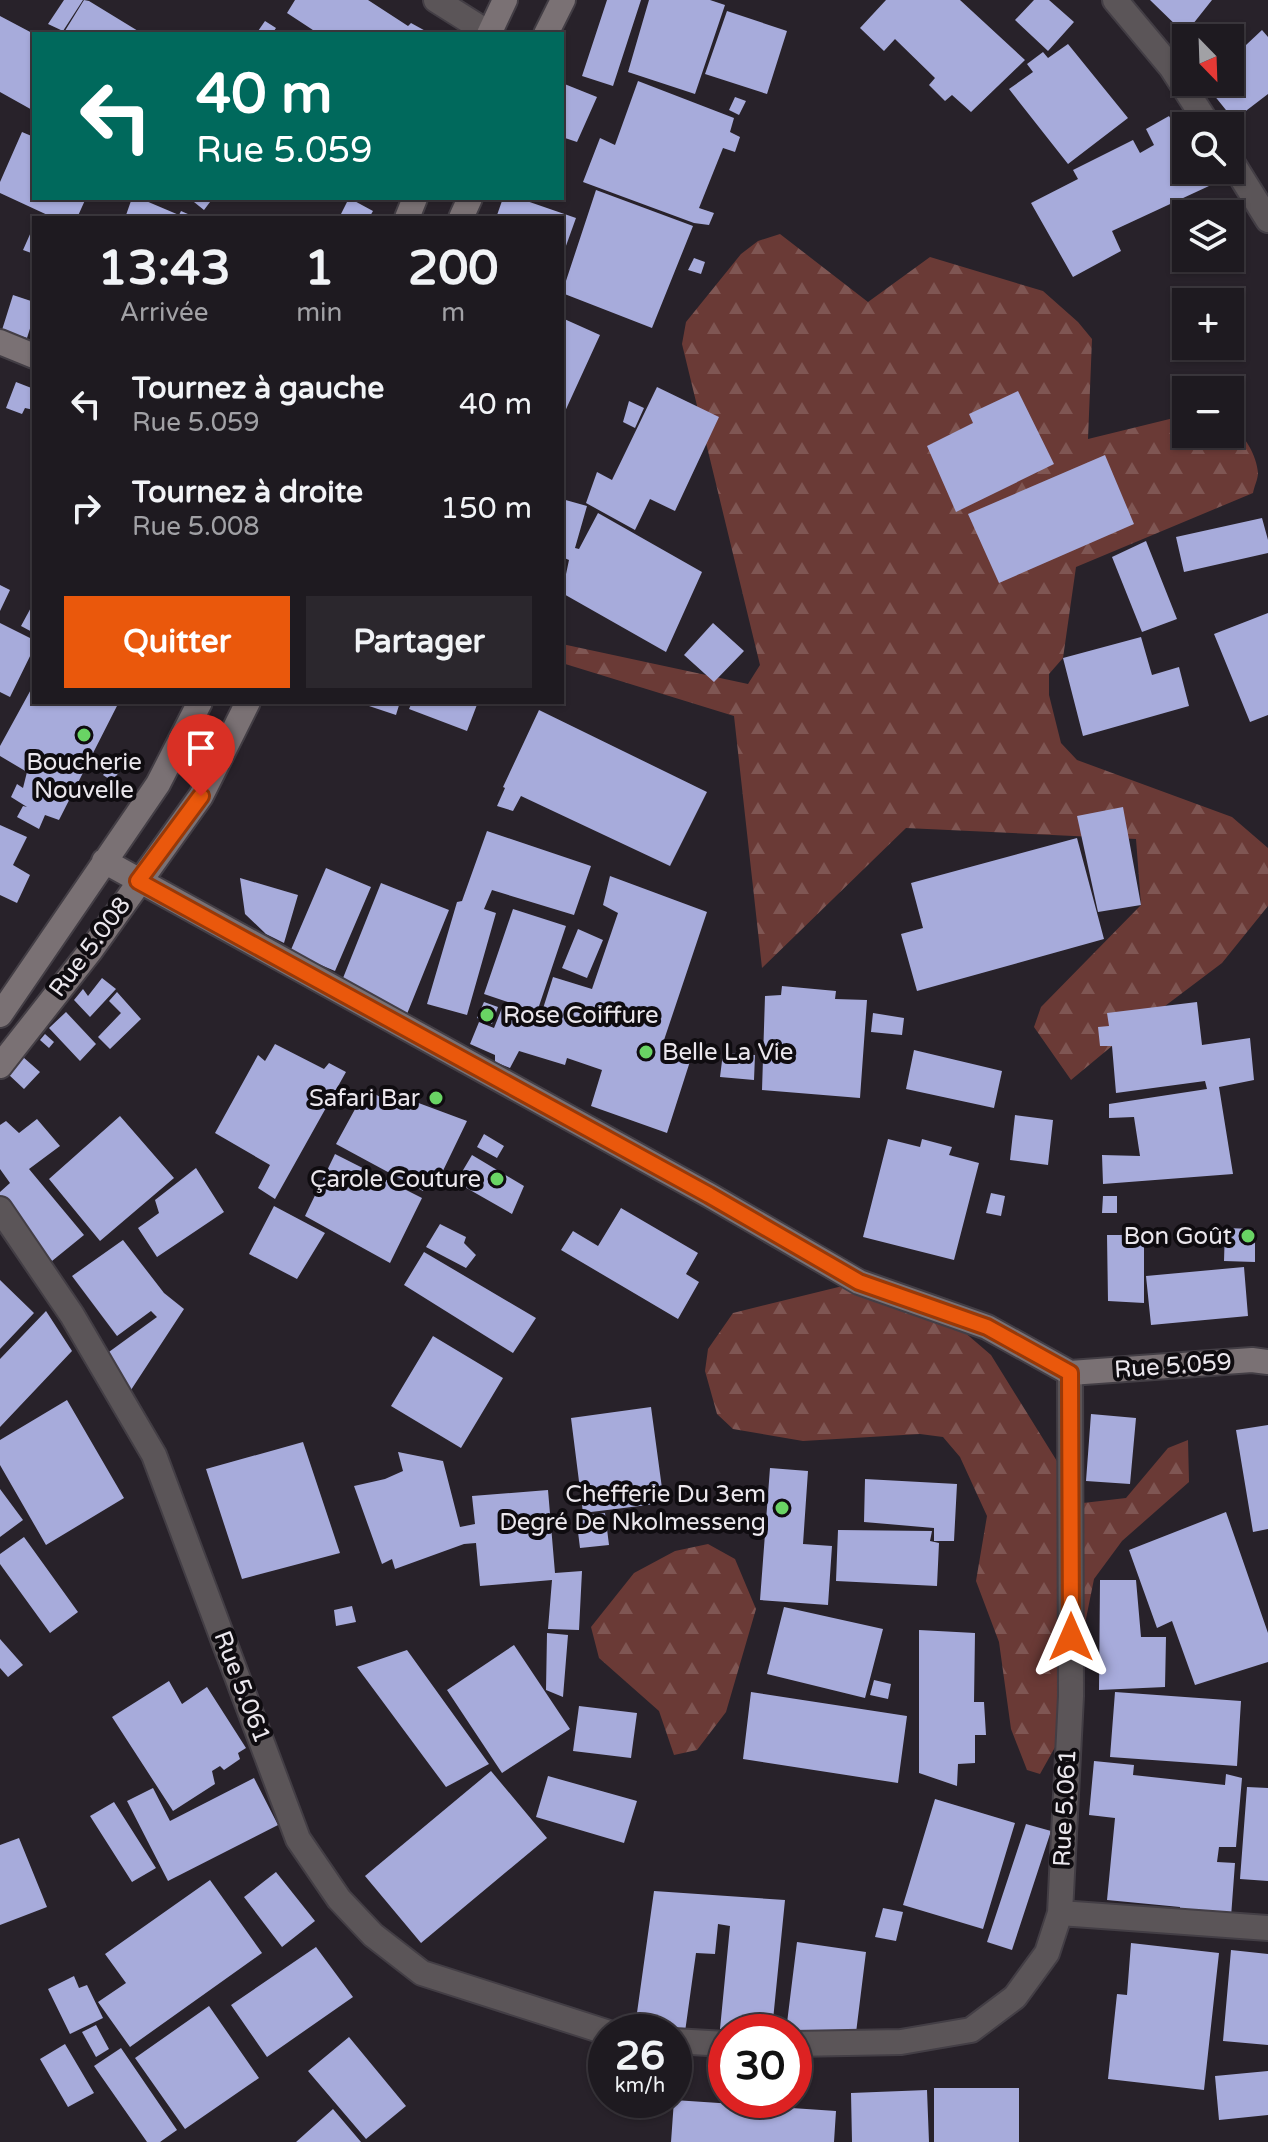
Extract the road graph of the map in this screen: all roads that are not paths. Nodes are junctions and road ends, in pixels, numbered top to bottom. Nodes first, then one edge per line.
1 (436, 0) edge
2 (505, 0) edge
3 (563, 0) edge
4 (1115, 0) edge
5 (487, 32) edge
6 (491, 32) edge
7 (547, 32) edge
8 (1200, 112) edge
9 (1244, 181) edge
10 (1268, 220) edge
11 (0, 342) edge
12 (32, 355) edge
13 (199, 704) edge
14 (247, 704) edge
15 (104, 861) junction
16 (138, 881) junction
17 (0, 1015) edge
18 (0, 1066) edge
19 (0, 1209) edge
20 (1268, 1362) edge
21 (1070, 1373) junction
22 (1060, 1913) junction
23 (1268, 1928) edge
24 (588, 2026) edge
25 (812, 2044) edge

1 - 5 street
2 - 6 street
3 - 7 street
4 - 8 street
9 - 10 street
11 - 12 street
13 - 15 street, Rue 5.008
14 - 16 street, Rue 5.008
15 - 16 street
15 - 17 street, Rue 5.008
16 - 18 street, Rue 5.008
16 - 21 street
19 - 24 street, Rue 5.061
20 - 21 street, Rue 5.059
21 - 22 street, Rue 5.061
22 - 23 street
22 - 25 street, Rue 5.061

